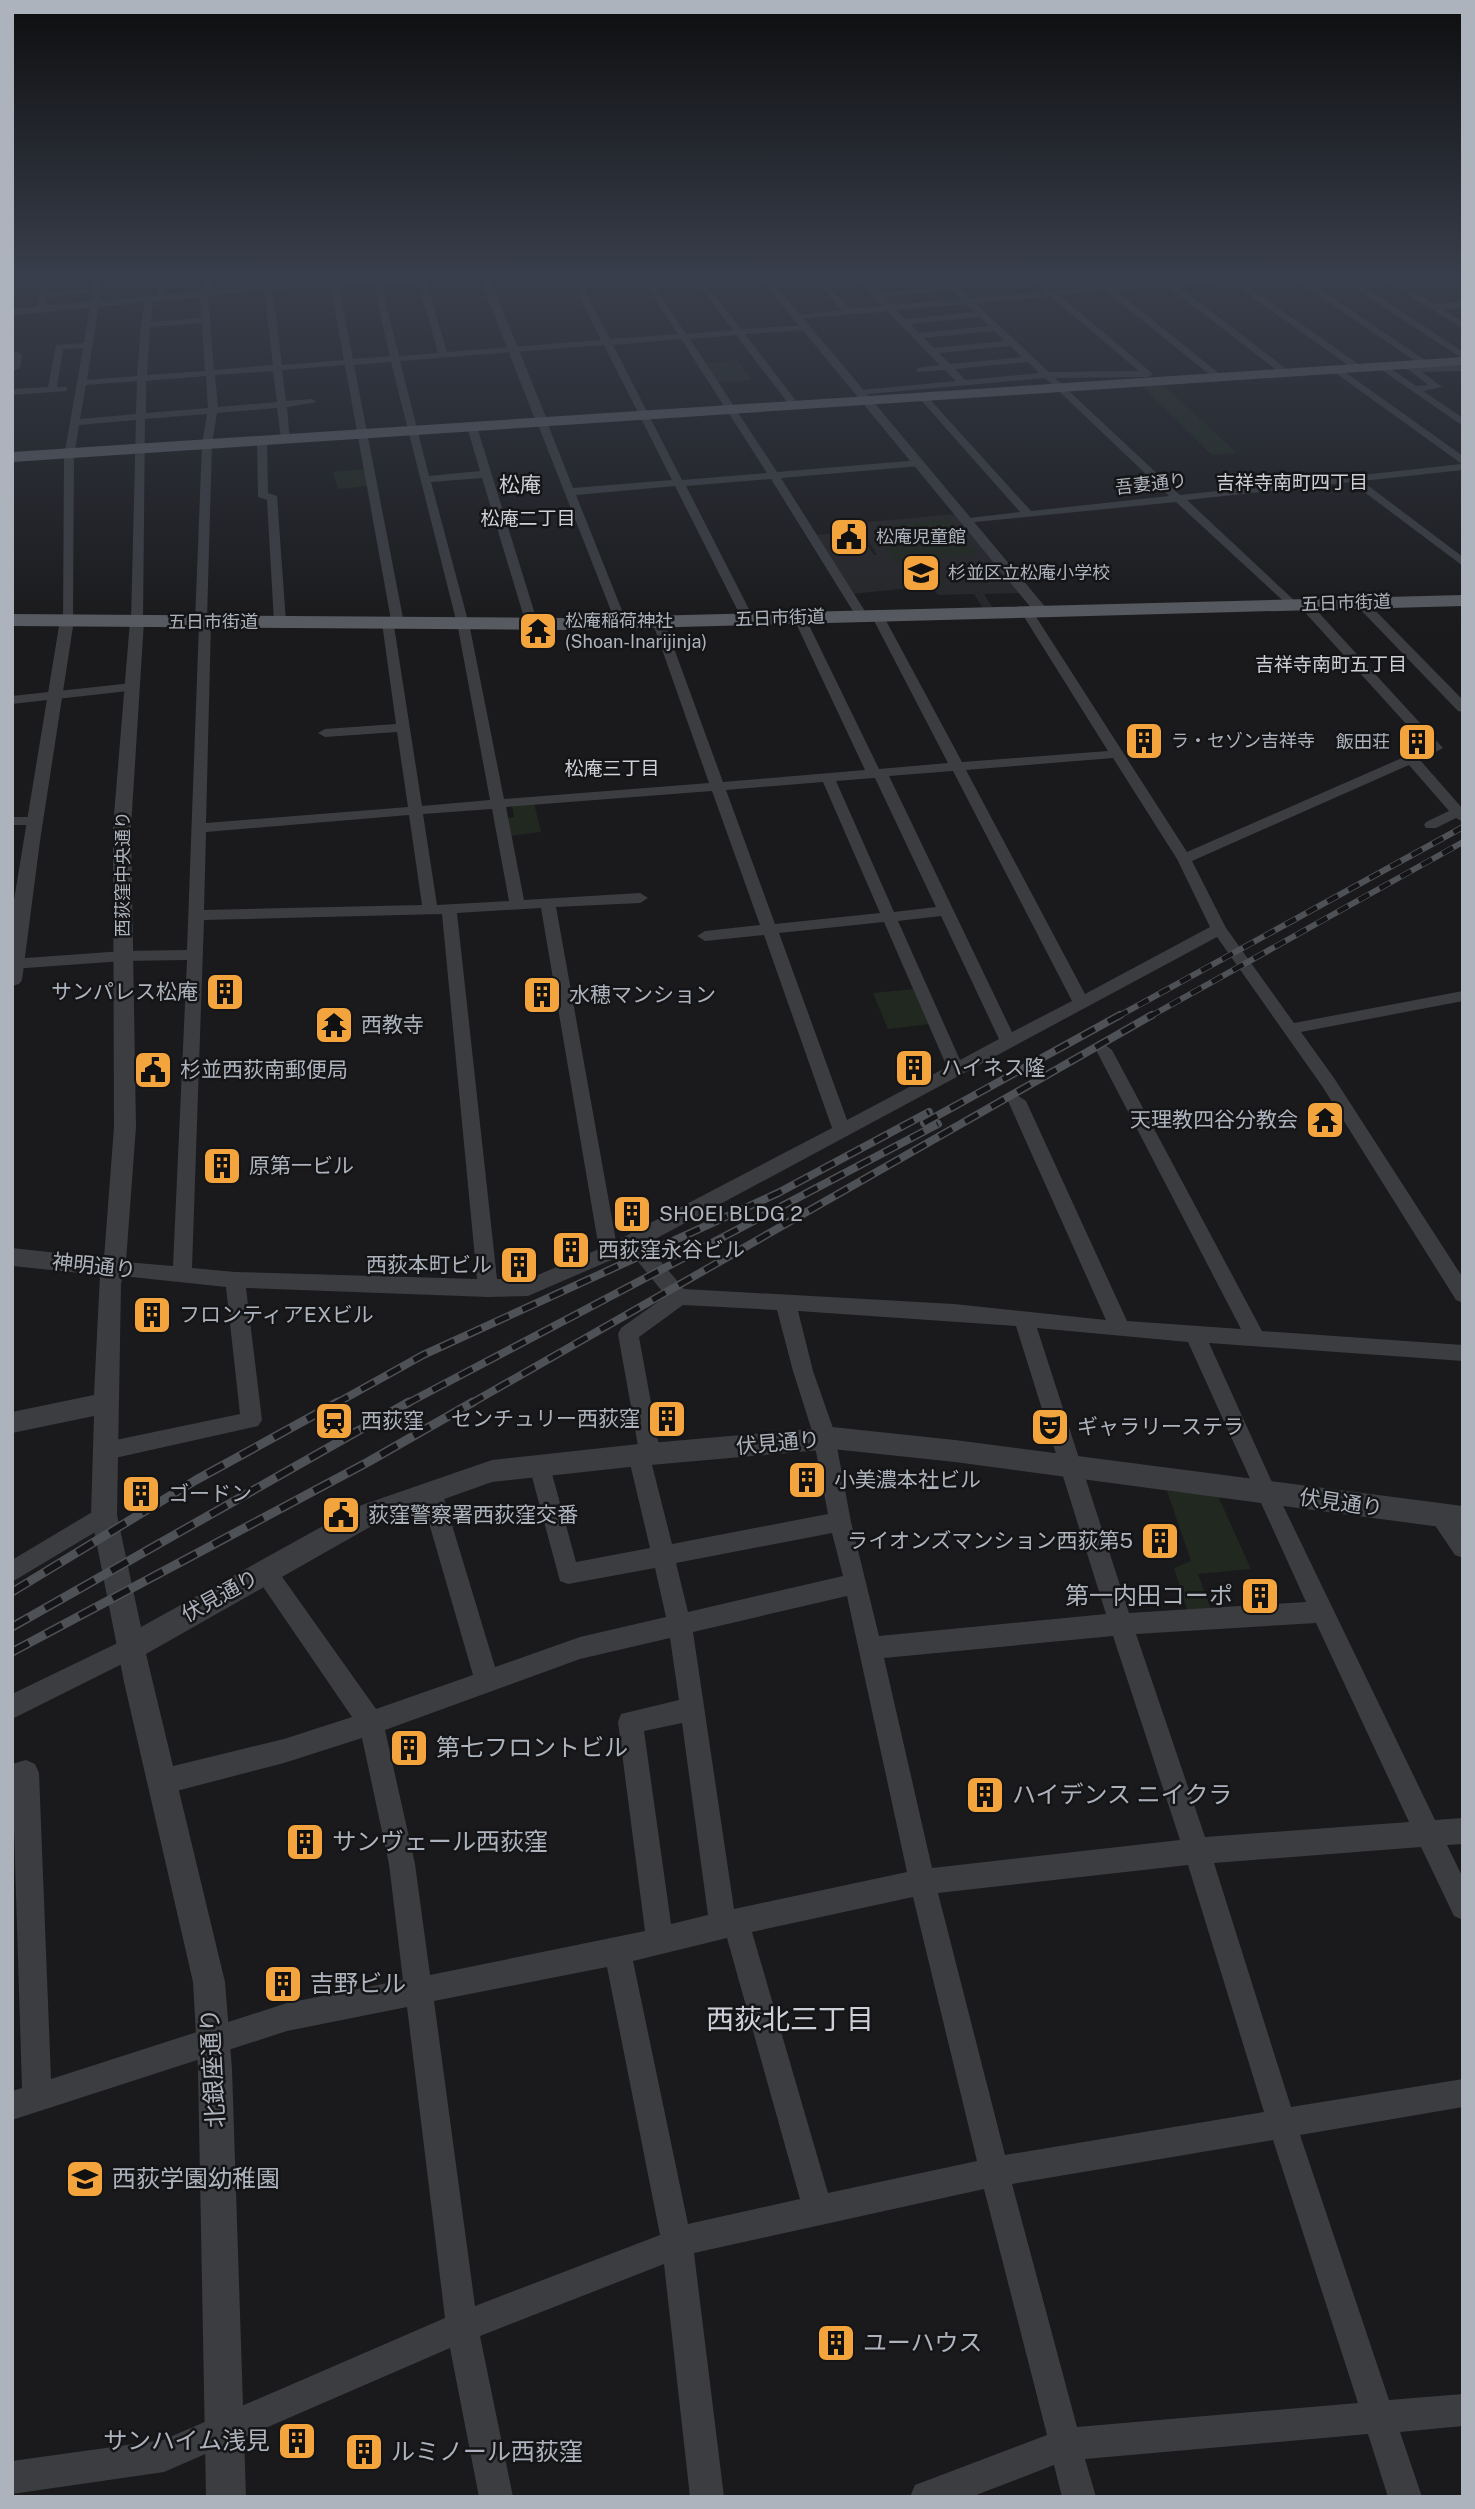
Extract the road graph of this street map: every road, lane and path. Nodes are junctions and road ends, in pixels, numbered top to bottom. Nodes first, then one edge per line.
1 (80, 393) edge
2 (141, 393) edge
3 (213, 393) edge
4 (281, 393) edge
5 (354, 393) edge
6 (403, 393) edge
7 (531, 393) edge
8 (633, 393) edge
9 (719, 393) edge
10 (785, 393) edge
11 (861, 393) edge
12 (890, 393) edge
13 (977, 393) edge
14 (1067, 393) edge
15 (1369, 393) edge
16 (1420, 393) edge
17 (864, 397) junction
18 (923, 397) junction
19 (312, 402) dead end
20 (282, 404) junction
21 (794, 405) junction
22 (213, 410) junction
23 (730, 410) junction
24 (139, 416) junction
25 (645, 416) junction
26 (74, 422) junction
27 (542, 422) junction
28 (1463, 424) edge
29 (472, 427) junction
30 (412, 431) junction
31 (361, 434) junction
32 (286, 439) junction
33 (262, 440) junction
34 (207, 444) junction
35 (139, 449) junction
36 (69, 453) junction
37 (12, 457) edge
38 (1463, 461) edge
39 (920, 463) junction
40 (1463, 467) edge
41 (487, 474) junction
42 (773, 475) junction
43 (1353, 479) junction
44 (424, 480) junction
45 (680, 483) junction
46 (568, 492) junction
47 (1179, 498) junction
48 (1029, 515) junction
49 (968, 521) junction
50 (1463, 564) edge
51 (1361, 603) junction
52 (1460, 603) edge
53 (1299, 605) junction
54 (1035, 612) junction
55 (869, 615) junction
56 (799, 617) junction
57 (748, 619) junction
58 (12, 620) edge
59 (67, 620) junction
60 (137, 621) junction
61 (658, 621) junction
62 (203, 622) junction
63 (281, 622) junction
64 (393, 623) junction
65 (621, 623) junction
66 (463, 624) junction
67 (532, 624) junction
68 (132, 687) junction
69 (53, 697) junction
70 (12, 700) edge
71 (1463, 708) edge
72 (402, 728) junction
73 (325, 733) dead end
74 (1116, 754) junction
75 (1411, 759) junction
76 (957, 767) junction
77 (877, 774) junction
78 (828, 778) junction
79 (718, 786) junction
80 (497, 804) junction
81 (414, 811) junction
82 (1460, 815) edge
83 (12, 821) edge
84 (35, 821) junction
85 (1431, 825) dead end
86 (199, 828) junction
87 (1184, 859) junction
88 (640, 898) dead end
89 (548, 904) junction
90 (518, 906) junction
91 (449, 909) junction
92 (430, 910) junction
93 (946, 911) junction
94 (195, 915) junction
95 (890, 917) junction
96 (769, 929) junction
97 (1219, 929) junction
98 (705, 936) dead end
99 (195, 955) junction
100 (123, 956) junction
101 (13, 969) edge
102 (1463, 996) edge
103 (1081, 1002) junction
104 (1290, 1029) junction
105 (1008, 1041) junction
106 (1104, 1050) dead end
107 (956, 1069) junction
108 (1017, 1101) dead end
109 (125, 1127) joint
110 (842, 1130) junction
111 (633, 1242) junction
112 (608, 1254) junction
113 (12, 1257) edge
114 (113, 1268) junction
115 (179, 1274) junction
116 (235, 1280) junction
117 (488, 1289) junction
118 (1463, 1295) edge
119 (679, 1297) junction
120 (786, 1304) junction
121 (1024, 1320) junction
122 (1120, 1329) junction
123 (1195, 1334) junction
124 (1256, 1338) junction
125 (1463, 1353) edge
126 (107, 1403) junction
127 (12, 1423) edge
128 (824, 1440) junction
129 (106, 1451) junction
130 (648, 1455) junction
131 (540, 1466) junction
132 (1071, 1468) junction
133 (431, 1492) junction
134 (1266, 1493) junction
135 (104, 1516) junction
136 (1451, 1517) edge
137 (840, 1522) junction
138 (1463, 1548) edge
139 (664, 1555) junction
140 (265, 1571) junction
141 (12, 1572) edge
142 (856, 1584) junction
143 (1324, 1612) junction
144 (1121, 1624) junction
145 (680, 1626) junction
146 (132, 1647) junction
147 (871, 1648) junction
148 (486, 1681) junction
149 (12, 1707) edge
150 (693, 1709) junction
151 (371, 1723) junction
152 (12, 1777) edge
153 (161, 1782) junction
154 (1463, 1830) edge
155 (1427, 1832) junction
156 (1197, 1851) junction
157 (922, 1882) junction
158 (1463, 1907) edge
159 (730, 1923) junction
160 (660, 1940) junction
161 (617, 1951) junction
162 (418, 1992) junction
163 (214, 2039) junction
164 (1463, 2093) edge
165 (25, 2102) edge
166 (1282, 2124) junction
167 (994, 2172) junction
168 (818, 2210) junction
169 (677, 2242) junction
170 (462, 2328) junction
171 (1463, 2410) edge
172 (1379, 2416) junction
173 (224, 2431) junction
174 (1066, 2444) junction
175 (12, 2478) edge
176 (226, 2497) edge
177 (496, 2497) edge
178 (707, 2497) edge
179 (927, 2497) edge
180 (1079, 2497) edge
181 (1405, 2497) edge

1 - 26 street
2 - 24 street
3 - 22 street
4 - 20 street
5 - 31 street
6 - 30 street
7 - 27 street
8 - 25 street
9 - 23 street
10 - 21 street
11 - 17 street
12 - 17 street
13 - 18 main road
14 - 47 street
15 - 38 street
16 - 28 street
17 - 18 main road
17 - 21 main road
17 - 39 street
18 - 48 street
19 - 20 street
20 - 22 street
20 - 32 street
21 - 23 main road
22 - 24 street
22 - 34 street
23 - 25 main road
23 - 42 street
24 - 26 street
24 - 35 street
25 - 27 main road
25 - 45 street
26 - 36 street
27 - 29 main road
27 - 46 street
29 - 30 main road
29 - 41 street
30 - 31 main road
30 - 44 street
31 - 32 main road
31 - 64 street
32 - 33 main road
33 - 34 main road
33 - 63 street
34 - 35 main road
34 - 62 street
35 - 36 main road
35 - 60 street
36 - 37 main road
36 - 59 street
39 - 42 street
39 - 49 street
40 - 43 street, 吾妻通り
41 - 44 street
41 - 67 street
42 - 45 street
42 - 55 street
43 - 47 street, 吾妻通り
43 - 50 street
44 - 66 street
45 - 46 street
45 - 57 street
46 - 65 street
47 - 48 street, 吾妻通り
47 - 53 street
48 - 49 street, 吾妻通り
49 - 54 street
51 - 52 main road, 五日市街道
51 - 53 main road, 五日市街道
51 - 71 street
53 - 54 main road, 五日市街道
53 - 75 street
54 - 55 main road, 五日市街道
54 - 74 street
55 - 56 main road, 五日市街道
55 - 76 street
56 - 57 main road, 五日市街道
56 - 77 street
57 - 61 main road, 五日市街道
58 - 59 main road, 五日市街道
59 - 60 main road, 五日市街道
59 - 69 street
60 - 62 main road, 五日市街道
60 - 68 street, 西荻窪中央通り
61 - 65 main road, 五日市街道
61 - 79 street
62 - 63 main road, 五日市街道
62 - 86 street
63 - 64 main road, 五日市街道
64 - 66 main road, 五日市街道
64 - 72 street
65 - 67 main road, 五日市街道
66 - 67 main road, 五日市街道
66 - 80 street
68 - 69 street
68 - 100 street, 西荻窪中央通り
69 - 70 street
69 - 84 street
72 - 73 street
72 - 81 street
74 - 76 street
74 - 87 street
75 - 82 street
75 - 87 street
76 - 77 street
76 - 103 street
77 - 78 street
77 - 93 street
78 - 79 street
78 - 95 street
79 - 80 street
79 - 96 street
80 - 81 street
80 - 90 street
81 - 86 street
81 - 92 street
82 - 85 street
83 - 84 street
84 - 101 street
86 - 94 street
87 - 97 street
88 - 89 street
89 - 90 street
89 - 112 street
90 - 91 street
91 - 92 street
91 - 117 street
92 - 94 street
93 - 95 street
93 - 105 street
94 - 99 street
95 - 96 street
95 - 107 street
96 - 98 street
96 - 110 street
97 - 103 street, 神明通り
97 - 104 street
99 - 100 street
99 - 115 street
100 - 101 street
100 - 109 street, 西荻窪中央通り
102 - 104 street
103 - 105 street, 神明通り
104 - 118 street
105 - 107 street, 神明通り
106 - 124 street
107 - 110 street, 神明通り
108 - 122 street
109 - 114 street, 北銀座通り
110 - 111 street, 神明通り
111 - 112 street, 神明通り
111 - 119 street
112 - 117 street, 神明通り
113 - 114 street, 神明通り
114 - 115 street, 神明通り
114 - 126 street, 北銀座通り
115 - 116 street, 神明通り
116 - 117 street, 神明通り
116 - 129 street
119 - 120 street
119 - 130 street
120 - 121 street
120 - 128 street
121 - 122 street
121 - 132 street
122 - 123 street
123 - 124 street
123 - 134 street
124 - 125 street
126 - 127 street
126 - 129 street, 北銀座通り
128 - 130 street, 伏見通り
128 - 132 street, 伏見通り
128 - 137 street
129 - 135 street, 北銀座通り
130 - 131 street, 伏見通り
130 - 139 street
131 - 133 street, 伏見通り
131 - 139 street
132 - 134 street, 伏見通り
132 - 144 street
133 - 140 street, 伏見通り
133 - 148 street
134 - 136 street, 伏見通り
134 - 143 street
135 - 141 street
135 - 146 street, 北銀座通り
136 - 138 street
137 - 139 street
137 - 142 street
139 - 145 street
140 - 146 street, 伏見通り
140 - 151 street
142 - 145 street
142 - 147 street
143 - 144 street
143 - 155 street
144 - 147 street
144 - 156 street
145 - 148 street
145 - 150 street
146 - 149 street
146 - 153 street, 北銀座通り
147 - 157 street
148 - 151 street
150 - 159 street
150 - 160 street
151 - 153 street
151 - 162 street
152 - 165 street
153 - 163 street, 北銀座通り
154 - 155 street
155 - 156 street
155 - 158 street
156 - 157 street
156 - 166 street
157 - 159 street
157 - 167 street
159 - 160 street
159 - 168 street
160 - 161 street
161 - 162 street
161 - 169 street
162 - 163 street
162 - 170 street
163 - 165 street
163 - 173 street, 北銀座通り
164 - 166 street
166 - 167 street
166 - 172 street
167 - 168 street
167 - 174 street
168 - 169 street
169 - 170 street
169 - 178 street
170 - 173 street
170 - 177 street
171 - 172 street
172 - 174 street
172 - 181 street
173 - 175 street
173 - 176 street, 北銀座通り
174 - 179 street
174 - 180 street

